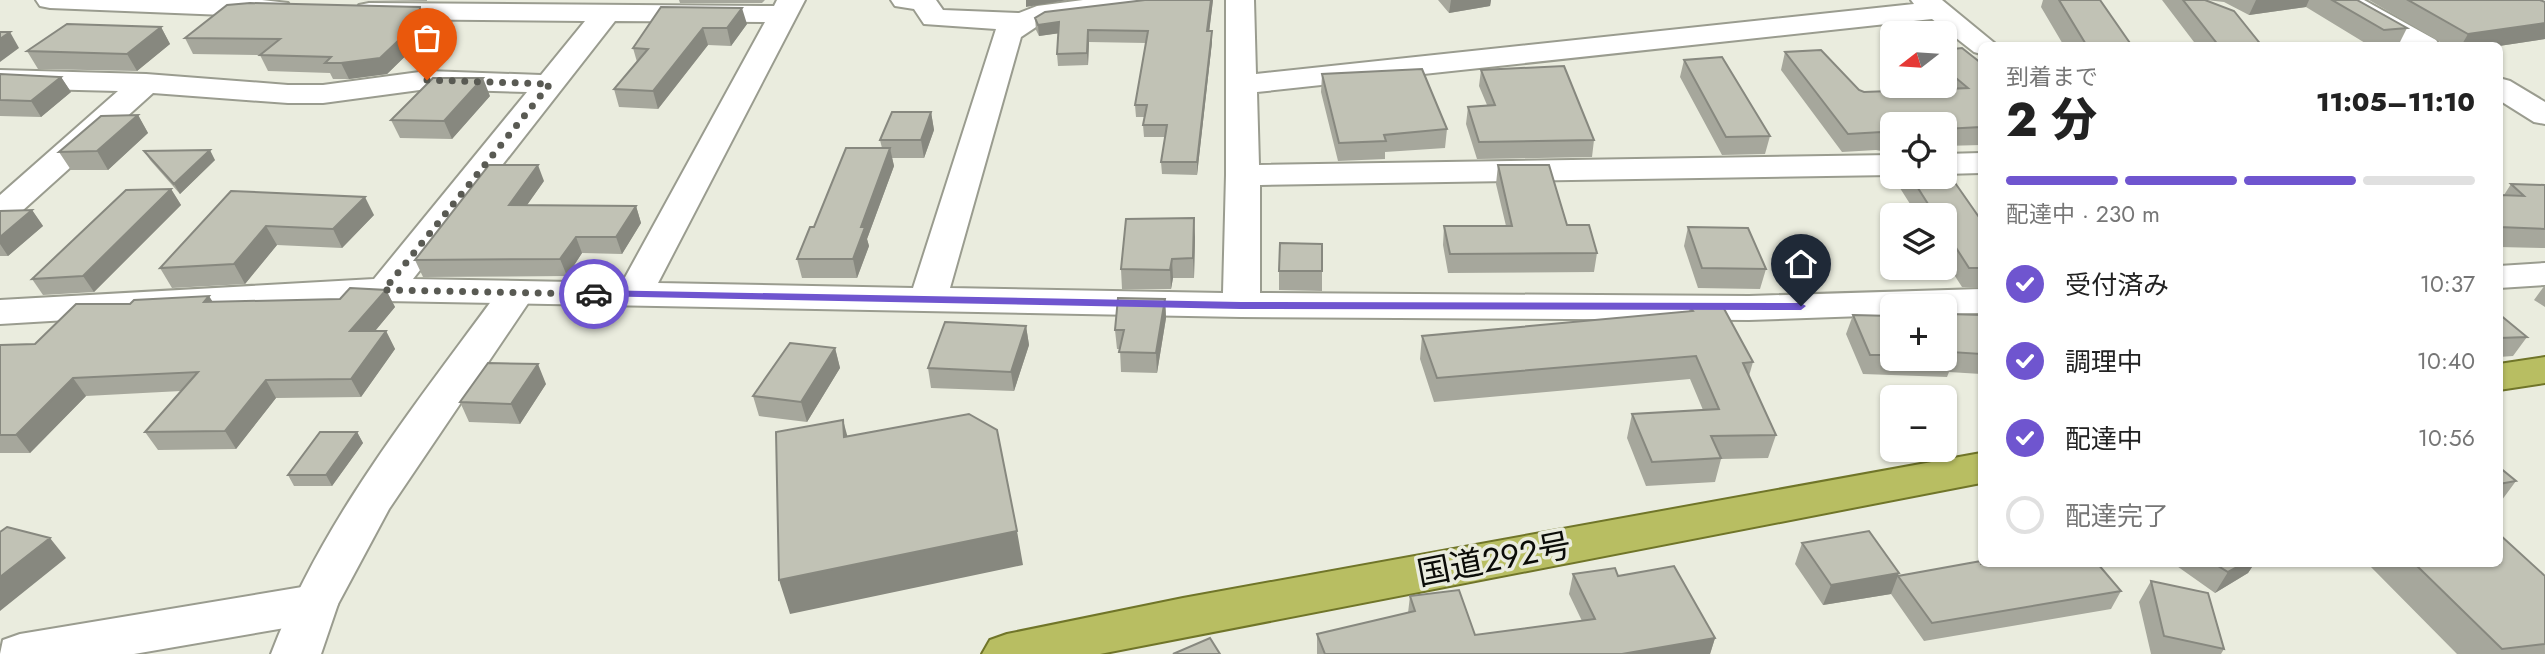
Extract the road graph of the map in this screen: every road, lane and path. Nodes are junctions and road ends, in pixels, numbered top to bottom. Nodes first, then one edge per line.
1 (50, 0) edge
2 (917, 0) edge
3 (1152, 0) edge
4 (1240, 0) edge
5 (2352, 1) edge
6 (110, 2) edge
7 (1931, 5) edge
8 (788, 7) edge
9 (306, 9) edge
10 (346, 10) edge
11 (606, 15) junction
12 (1025, 22) junction
13 (75, 26) edge
14 (1979, 42) edge
15 (2419, 42) edge
16 (32, 56) edge
17 (0, 79) edge
18 (146, 83) junction
19 (550, 84) junction
20 (1241, 85) junction
21 (2503, 89) edge
22 (2545, 115) edge
23 (1978, 163) edge
24 (1957, 164) edge
25 (1880, 165) edge
26 (1243, 176) junction
27 (0, 213) edge
28 (2545, 274) edge
29 (2503, 277) edge
30 (384, 290) junction
31 (516, 293) junction
32 (634, 294) junction
33 (928, 299) junction
34 (1978, 301) edge
35 (1241, 305) junction
36 (4, 315) edge
37 (2545, 370) edge
38 (2503, 376) edge
39 (1978, 469) edge
40 (314, 604) junction
41 (0, 653) edge
42 (6, 654) edge
43 (20, 654) edge
44 (296, 654) edge
45 (1007, 654) edge

1 - 6 street
2 - 12 street
3 - 12 street
4 - 20 street
5 - 15 street
6 - 9 street
6 - 13 street
7 - 14 street
7 - 20 street
8 - 11 street
8 - 32 street
10 - 11 street
11 - 19 street
12 - 33 street
16 - 17 street
17 - 18 street
18 - 19 street
18 - 27 street
19 - 30 street
20 - 26 street
21 - 22 street
23 - 24 street
25 - 26 street
26 - 35 street
28 - 29 street
30 - 31 street
30 - 36 street
31 - 32 street
31 - 40 street
32 - 33 street
33 - 35 street
34 - 35 street
37 - 38 highway
39 - 45 highway, 国道292号
40 - 43 street
40 - 44 street
41 - 42 street

